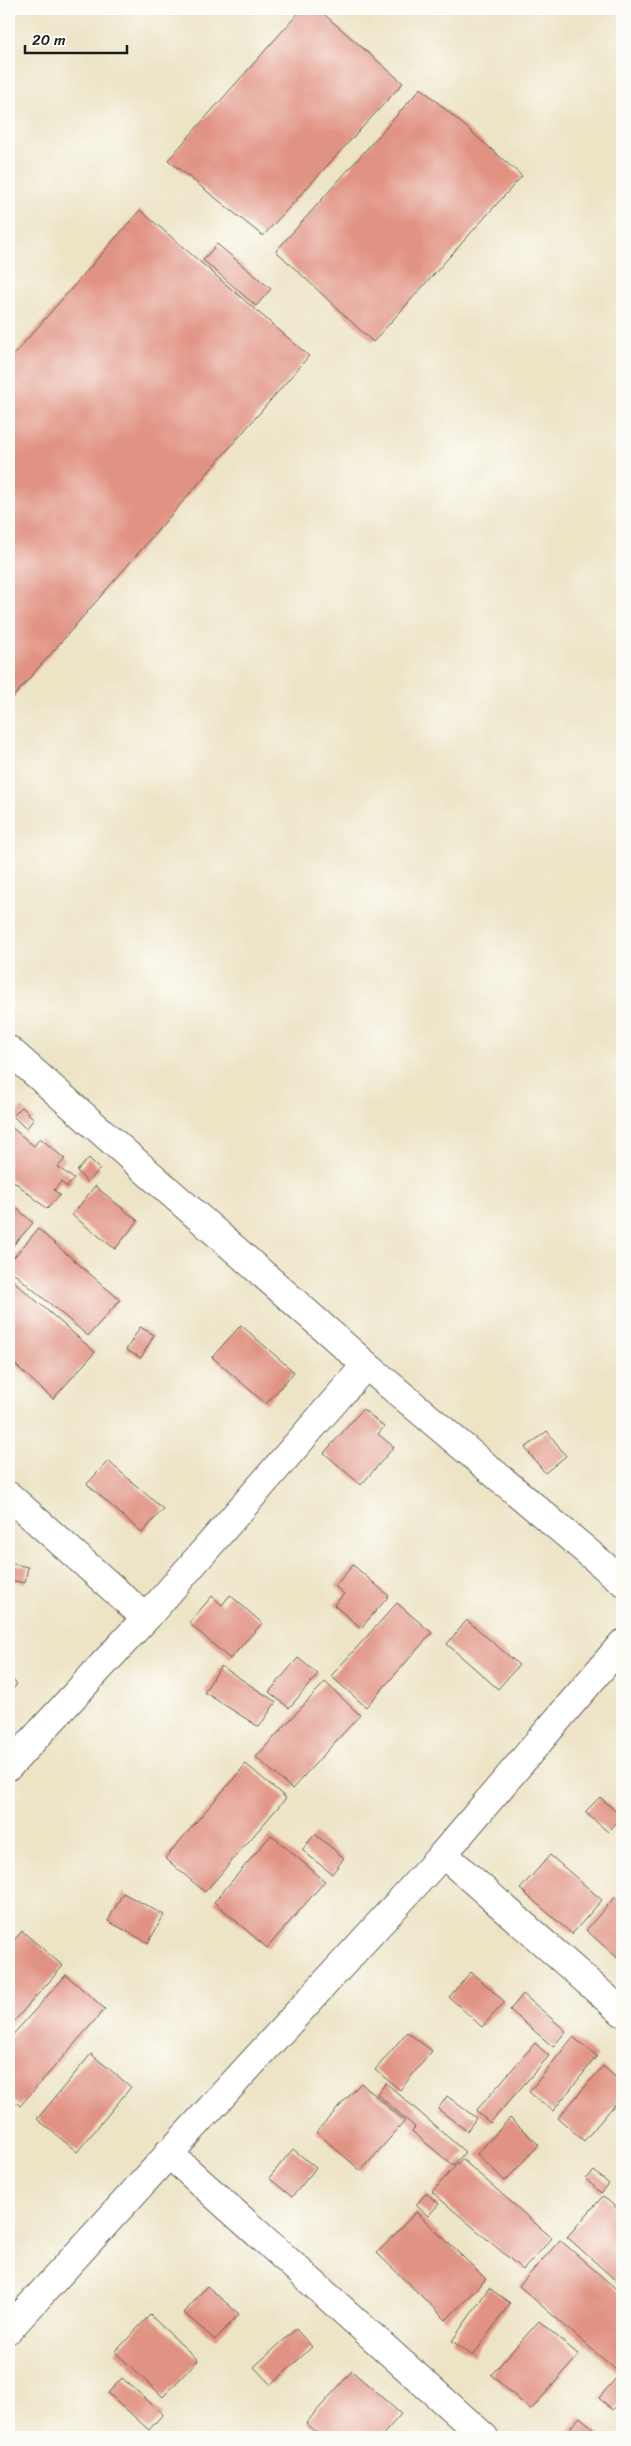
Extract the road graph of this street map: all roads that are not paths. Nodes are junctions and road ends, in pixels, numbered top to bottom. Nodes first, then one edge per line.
1 (9, 1050) edge
2 (366, 1365) junction
3 (9, 1496) edge
4 (622, 1581) edge
5 (146, 1618) junction
6 (622, 1644) edge
7 (9, 1766) edge
8 (444, 1854) junction
9 (622, 2012) edge
10 (168, 2153) junction
11 (9, 2329) edge
12 (484, 2437) edge

1 - 2 street
2 - 4 street
2 - 5 street
3 - 5 street
5 - 7 street
6 - 8 street
8 - 9 street
8 - 10 street
10 - 11 street
10 - 12 street

